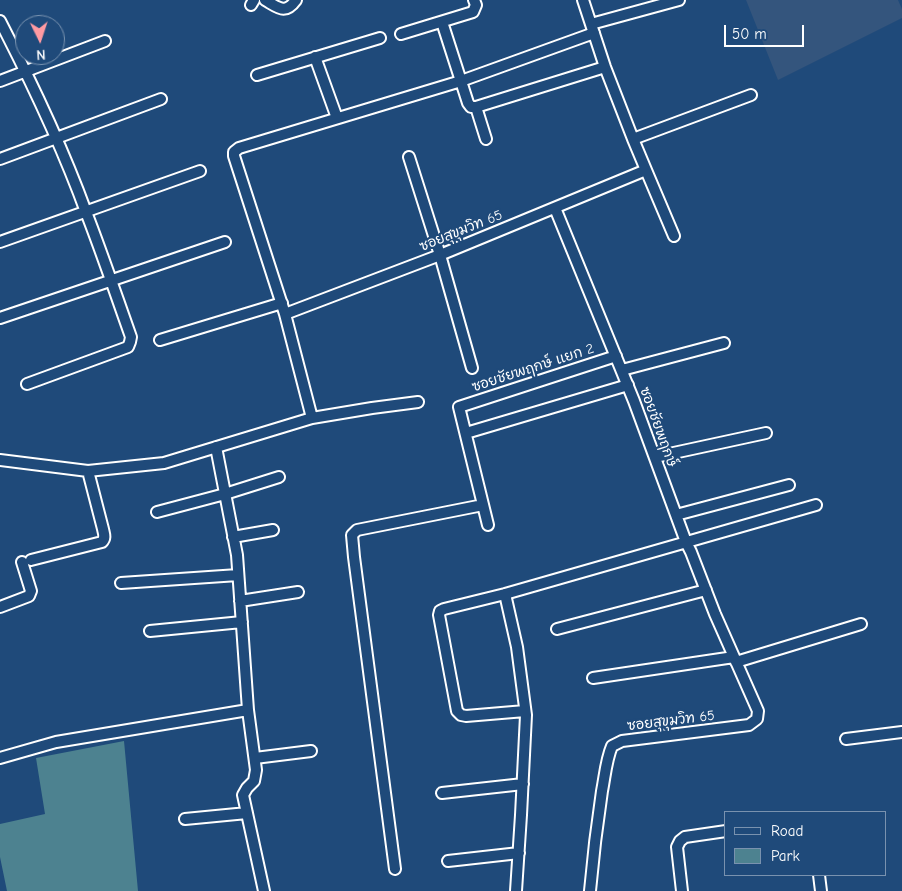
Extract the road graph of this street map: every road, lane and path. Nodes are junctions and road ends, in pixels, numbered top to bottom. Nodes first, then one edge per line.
1 (265, 0) edge
2 (296, 0) edge
3 (474, 0) edge
4 (584, 0) edge
5 (679, 0) edge
6 (0, 21) edge
7 (442, 22) junction
8 (593, 28) junction
9 (401, 34) dead end
10 (380, 38) dead end
11 (105, 41) dead end
12 (315, 57) junction
13 (605, 67) junction
14 (26, 72) junction
15 (257, 75) dead end
16 (0, 81) edge
17 (460, 81) junction
18 (751, 95) dead end
19 (161, 99) dead end
20 (476, 107) junction
21 (337, 118) junction
22 (56, 137) junction
23 (486, 139) dead end
24 (633, 139) junction
25 (409, 157) dead end
26 (0, 158) edge
27 (646, 170) junction
28 (200, 171) dead end
29 (555, 208) junction
30 (86, 210) junction
31 (674, 236) dead end
32 (0, 242) edge
33 (226, 242) dead end
34 (440, 255) junction
35 (111, 281) junction
36 (282, 303) junction
37 (285, 314) junction
38 (0, 318) edge
39 (160, 340) dead end
40 (724, 343) dead end
41 (616, 356) junction
42 (472, 368) dead end
43 (622, 370) junction
44 (26, 384) dead end
45 (628, 385) junction
46 (418, 402) dead end
47 (312, 418) junction
48 (766, 433) dead end
49 (466, 434) junction
50 (216, 447) junction
51 (655, 457) junction
52 (0, 460) edge
53 (88, 471) junction
54 (279, 477) dead end
55 (789, 485) dead end
56 (225, 494) junction
57 (483, 505) junction
58 (816, 505) dead end
59 (157, 512) dead end
60 (676, 515) junction
61 (488, 525) dead end
62 (273, 530) dead end
63 (233, 537) junction
64 (686, 542) junction
65 (238, 575) junction
66 (121, 583) dead end
67 (706, 590) junction
68 (298, 592) dead end
69 (505, 594) junction
70 (240, 601) junction
71 (0, 606) edge
72 (242, 622) junction
73 (861, 624) dead end
74 (557, 629) dead end
75 (150, 631) dead end
76 (735, 659) junction
77 (593, 678) dead end
78 (248, 710) junction
79 (525, 711) junction
80 (902, 732) edge
81 (846, 739) dead end
82 (311, 750) dead end
83 (0, 758) edge
84 (254, 758) junction
85 (523, 784) junction
86 (442, 794) dead end
87 (247, 813) junction
88 (185, 819) dead end
89 (724, 832) edge
90 (518, 853) junction
91 (448, 861) dead end
92 (395, 869) dead end
93 (819, 876) edge
94 (264, 891) edge
95 (516, 891) edge
96 (590, 891) edge
97 (682, 891) edge
98 (821, 891) edge

1 - 2 street
3 - 7 street
4 - 8 street
5 - 8 street
6 - 14 street
7 - 9 street
7 - 17 street
8 - 13 street
8 - 17 street
10 - 12 street
11 - 14 street
12 - 15 street
12 - 21 street
13 - 20 street
13 - 24 street
14 - 16 street
14 - 22 street
17 - 20 street
17 - 21 street
18 - 24 street
19 - 22 street
20 - 23 street
21 - 36 street
22 - 26 street
22 - 30 street
24 - 27 street
25 - 34 street
27 - 29 street, ซอยสุขุมวิท 65
27 - 31 street
28 - 30 street
29 - 34 street, ซอยสุขุมวิท 65
29 - 41 street, ซอยชัยพฤกษ์
30 - 32 street
30 - 35 street
33 - 35 street
34 - 37 street, ซอยสุขุมวิท 65
34 - 42 street
35 - 38 street
35 - 44 street
36 - 37 street
36 - 39 street
37 - 47 street
40 - 43 street
41 - 43 street, ซอยชัยพฤกษ์
41 - 49 street, ซอยชัยพฤกษ์ แยก 2
43 - 45 street, ซอยชัยพฤกษ์
45 - 49 street
45 - 51 street, ซอยชัยพฤกษ์
46 - 47 street
47 - 50 street
48 - 51 street
49 - 57 street
50 - 53 street
50 - 56 street
51 - 60 street, ซอยชัยพฤกษ์
52 - 53 street
53 - 71 street
54 - 56 street
55 - 60 street
56 - 59 street
56 - 63 street
57 - 61 street
57 - 92 street
58 - 64 street
60 - 64 street, ซอยชัยพฤกษ์
62 - 63 street
63 - 65 street
64 - 67 street, ซอยชัยพฤกษ์
64 - 69 street
65 - 66 street
65 - 70 street
67 - 74 street
67 - 76 street, ซอยชัยพฤกษ์
68 - 70 street
69 - 79 street
69 - 79 street
70 - 72 street
72 - 75 street
72 - 78 street
73 - 76 street
76 - 77 street
76 - 96 street, ซอยสุขุมวิท 65
78 - 83 street
78 - 84 street
79 - 85 street
80 - 81 street
82 - 84 street
84 - 87 street
85 - 86 street
85 - 90 street
87 - 88 street
87 - 94 street
89 - 97 street
90 - 91 street
90 - 95 street
93 - 98 street

